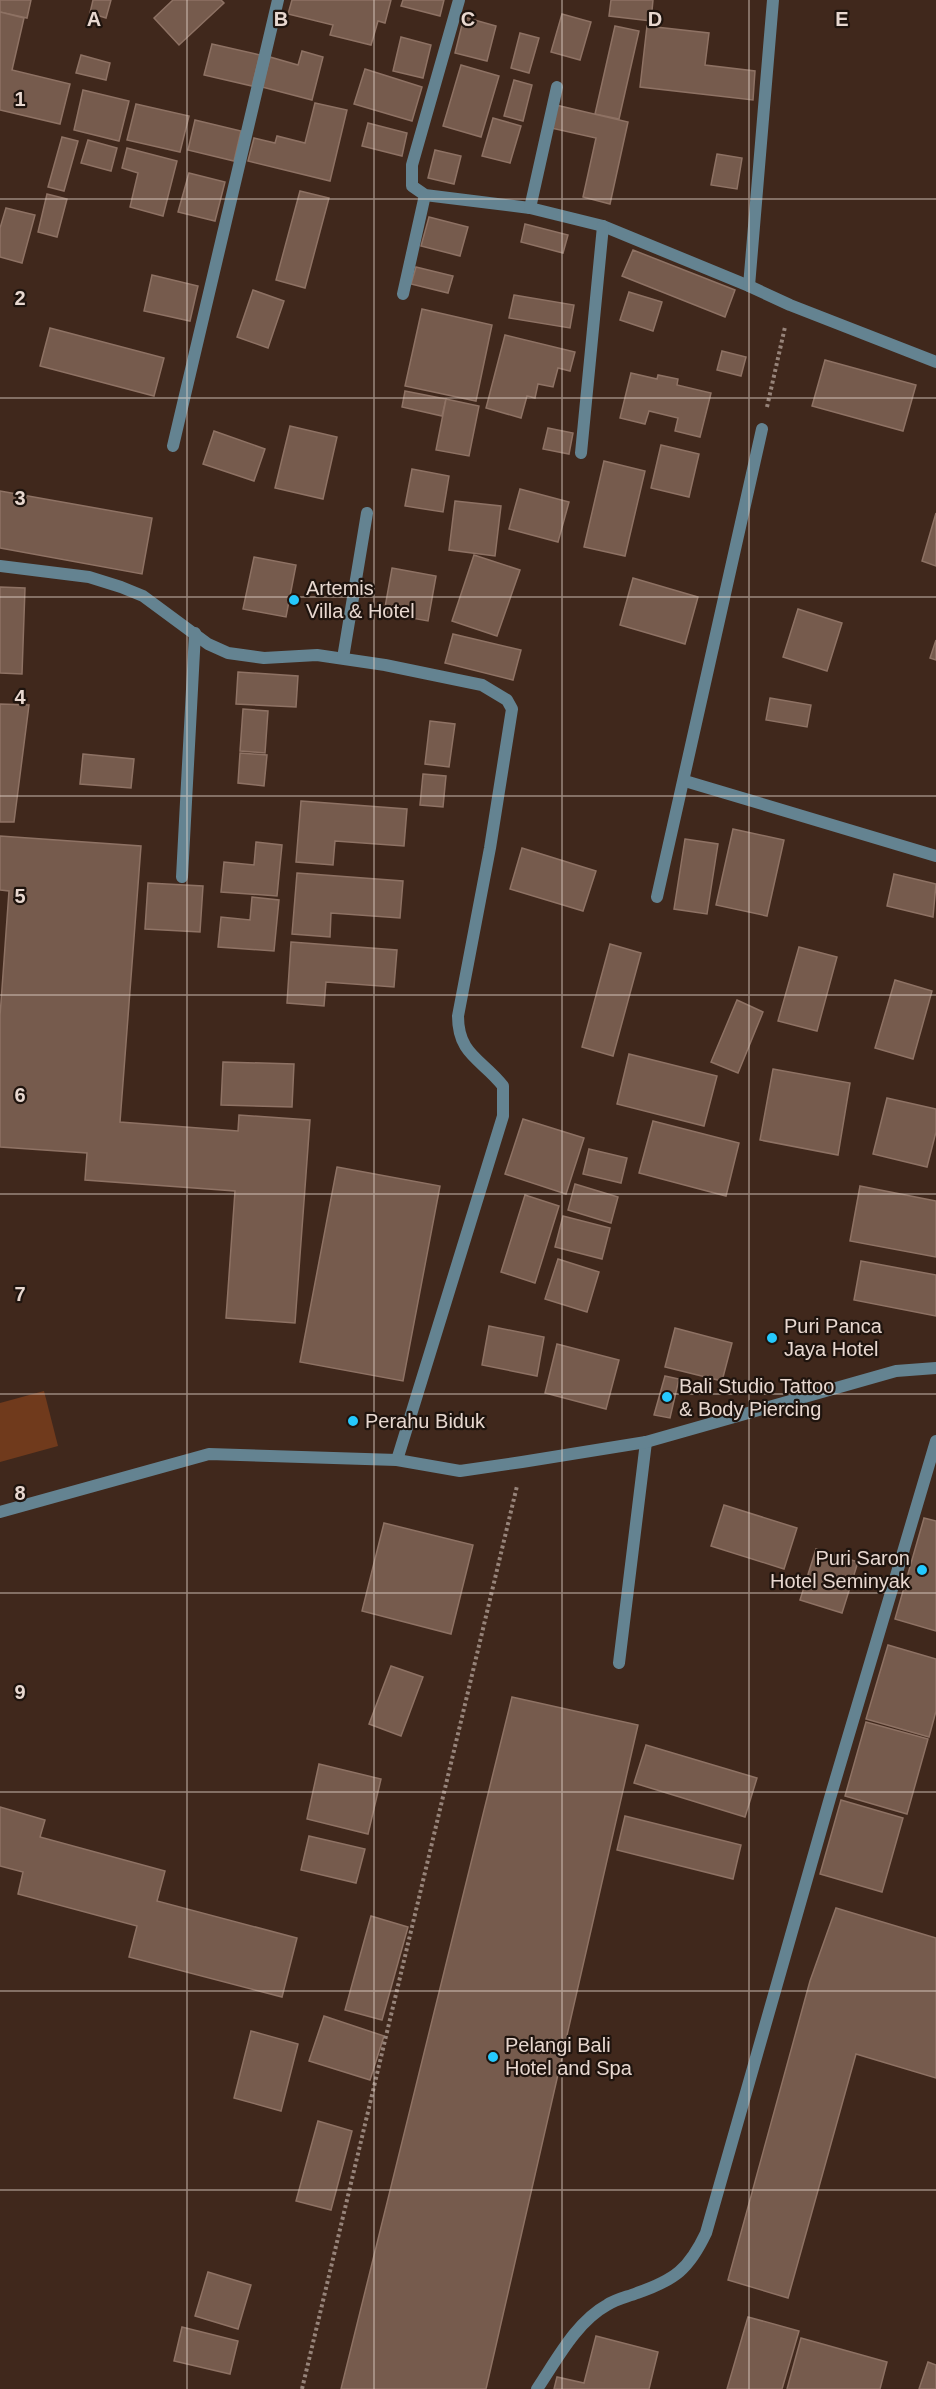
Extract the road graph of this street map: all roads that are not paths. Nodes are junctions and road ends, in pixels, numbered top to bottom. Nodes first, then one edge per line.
1 (278, 0) edge
2 (459, 0) edge
3 (773, 0) edge
4 (557, 87) dead end
5 (425, 195) junction
6 (530, 208) junction
7 (603, 226) junction
8 (749, 286) junction
9 (403, 294) dead end
10 (936, 362) edge
11 (762, 429) road end
12 (173, 446) dead end
13 (581, 453) dead end
14 (368, 513) dead end
15 (0, 566) edge
16 (195, 633) junction
17 (343, 657) junction
18 (685, 781) junction
19 (936, 856) edge
20 (182, 877) dead end
21 (657, 897) dead end
22 (936, 1368) edge
23 (936, 1441) edge
24 (646, 1442) junction
25 (397, 1460) junction
26 (0, 1512) edge
27 (620, 1664) dead end
28 (537, 2389) edge

1 - 12 street
2 - 5 street
3 - 8 street
4 - 6 street
5 - 6 street
5 - 9 street
6 - 7 street
7 - 8 street
7 - 13 street
8 - 10 street
11 - 18 street
14 - 17 street
15 - 16 street
16 - 17 street
16 - 20 street
17 - 25 street
18 - 19 street
18 - 21 street
22 - 24 street
23 - 28 street
24 - 25 street
24 - 27 street
25 - 26 street

